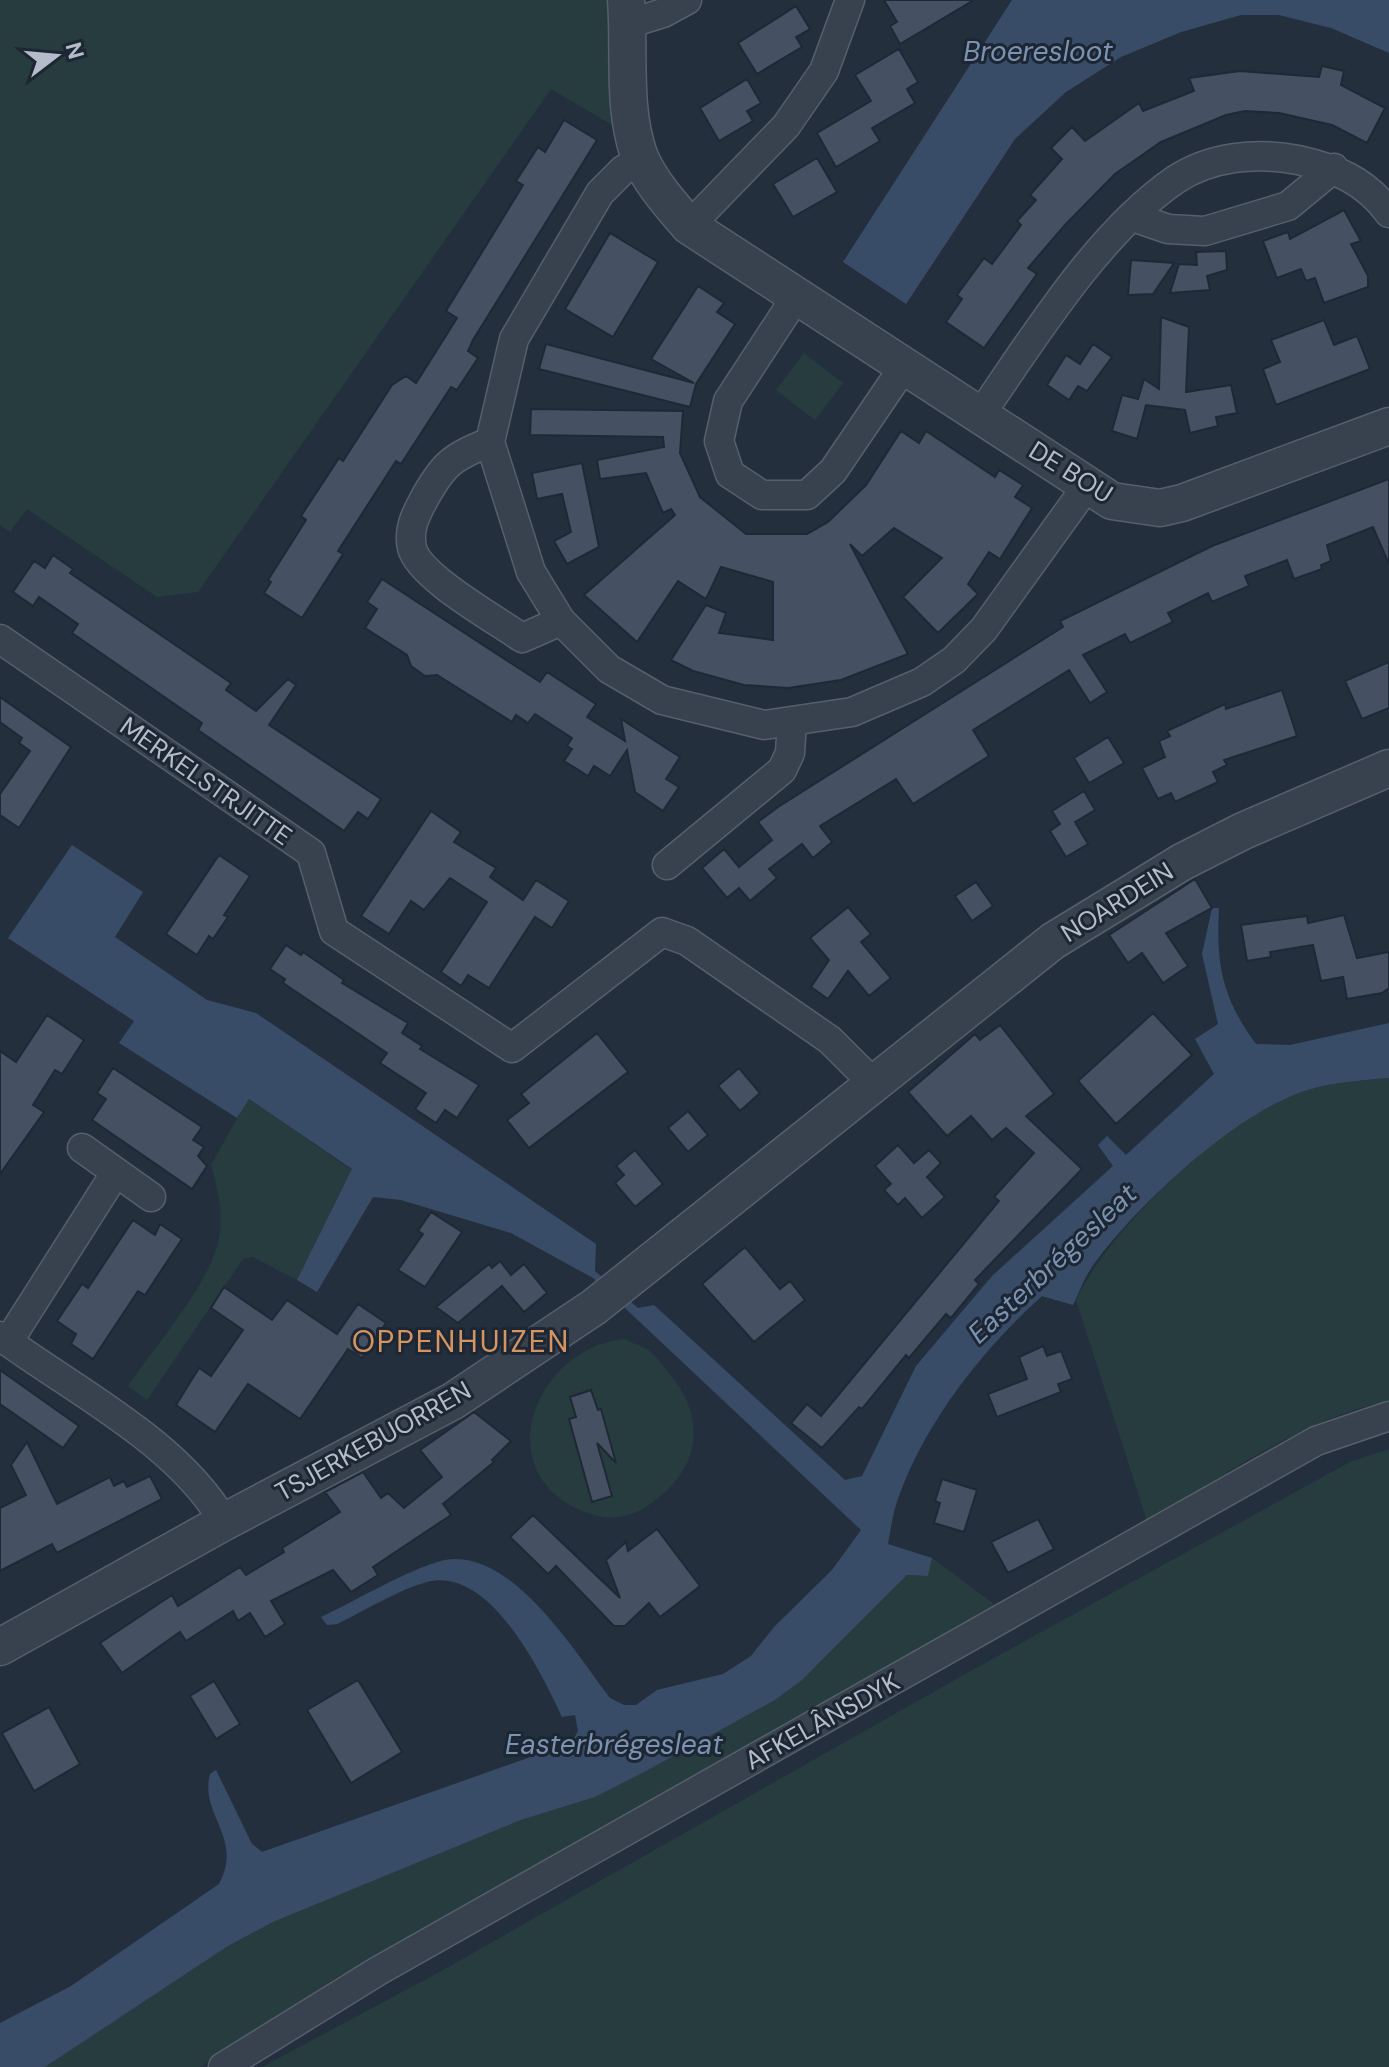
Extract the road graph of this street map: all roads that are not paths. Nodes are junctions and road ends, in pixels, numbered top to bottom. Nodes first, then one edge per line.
1 (687, 0) edge
2 (850, 0) edge
3 (627, 12) edge
4 (641, 159) junction
5 (1334, 168) junction
6 (1389, 213) edge
7 (1133, 217) junction
8 (689, 226) junction
9 (796, 297) junction
10 (903, 368) junction
11 (981, 414) junction
12 (1389, 426) edge
13 (490, 442) junction
14 (1087, 486) junction
15 (561, 621) junction
16 (0, 639) edge
17 (792, 722) junction
18 (1389, 768) edge
19 (667, 865) dead end
20 (874, 1084) junction
21 (82, 1148) dead end
22 (116, 1172) junction
23 (151, 1197) dead end
24 (4, 1339) edge
25 (1389, 1416) edge
26 (224, 1522) junction
27 (0, 1647) edge
28 (223, 2067) edge

1 - 3 street
2 - 8 street
3 - 4 street, DE BOU
4 - 8 street, DE BOU
4 - 13 street
5 - 6 street
5 - 7 street
5 - 7 street
7 - 11 street
8 - 9 street, DE BOU
9 - 10 street, DE BOU
9 - 10 street
10 - 11 street, DE BOU
11 - 14 street, DE BOU
12 - 14 street, DE BOU
13 - 15 street
13 - 15 street
14 - 17 street
15 - 17 street
16 - 20 street, MERKELSTRJITTE
17 - 19 street
18 - 20 street, NOARDEIN
20 - 26 street, TSJERKEBUORREN
21 - 22 street
22 - 23 street
22 - 24 street
24 - 26 street
25 - 28 street, AFKELÂNSDYK
26 - 27 street, TSJERKEBUORREN

